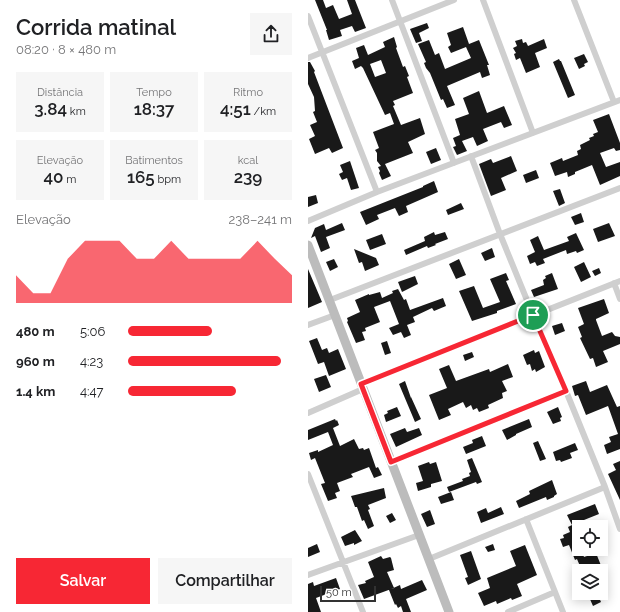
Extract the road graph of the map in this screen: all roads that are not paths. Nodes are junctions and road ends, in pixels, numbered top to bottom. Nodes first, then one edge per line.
1 (392, 0) edge
2 (454, 0) edge
3 (483, 0) edge
4 (574, 0) edge
5 (481, 7) dead end
6 (308, 16) edge
7 (400, 21) junction
8 (322, 52) junction
9 (308, 58) edge
10 (617, 101) edge
11 (533, 133) junction
12 (471, 156) junction
13 (454, 163) junction
14 (620, 188) edge
15 (377, 192) junction
16 (308, 221) edge
17 (500, 234) junction
18 (308, 245) edge
19 (617, 282) edge
20 (620, 299) edge
21 (330, 300) junction
22 (335, 315) junction
23 (533, 315) junction
24 (308, 325) edge
25 (362, 386) junction
26 (566, 391) junction
27 (308, 413) edge
28 (391, 462) junction
29 (308, 474) edge
30 (605, 487) junction
31 (526, 519) junction
32 (620, 529) edge
33 (419, 535) junction
34 (429, 559) junction
35 (344, 563) junction
36 (308, 575) edge
37 (555, 592) junction
38 (363, 612) edge
39 (449, 612) edge
40 (508, 612) edge
41 (563, 612) edge

1 - 7 street
2 - 7 street
3 - 11 street
4 - 10 street
5 - 11 street
6 - 8 street
7 - 8 street
7 - 13 street
8 - 9 street
8 - 15 street
10 - 11 street
11 - 12 street
12 - 13 street
12 - 17 street
13 - 15 street
14 - 17 street
15 - 16 street
17 - 21 street
17 - 23 street
18 - 21 street
19 - 20 street
19 - 23 street
21 - 22 street
22 - 24 street
22 - 25 street
23 - 25 street
23 - 26 street
25 - 27 street
25 - 28 street
26 - 28 street
26 - 30 street
28 - 33 street
29 - 35 street
30 - 31 street
30 - 32 street
31 - 34 street
31 - 37 street
33 - 34 street
33 - 35 street
34 - 39 street
35 - 36 street
35 - 38 street
37 - 40 street
37 - 41 street

